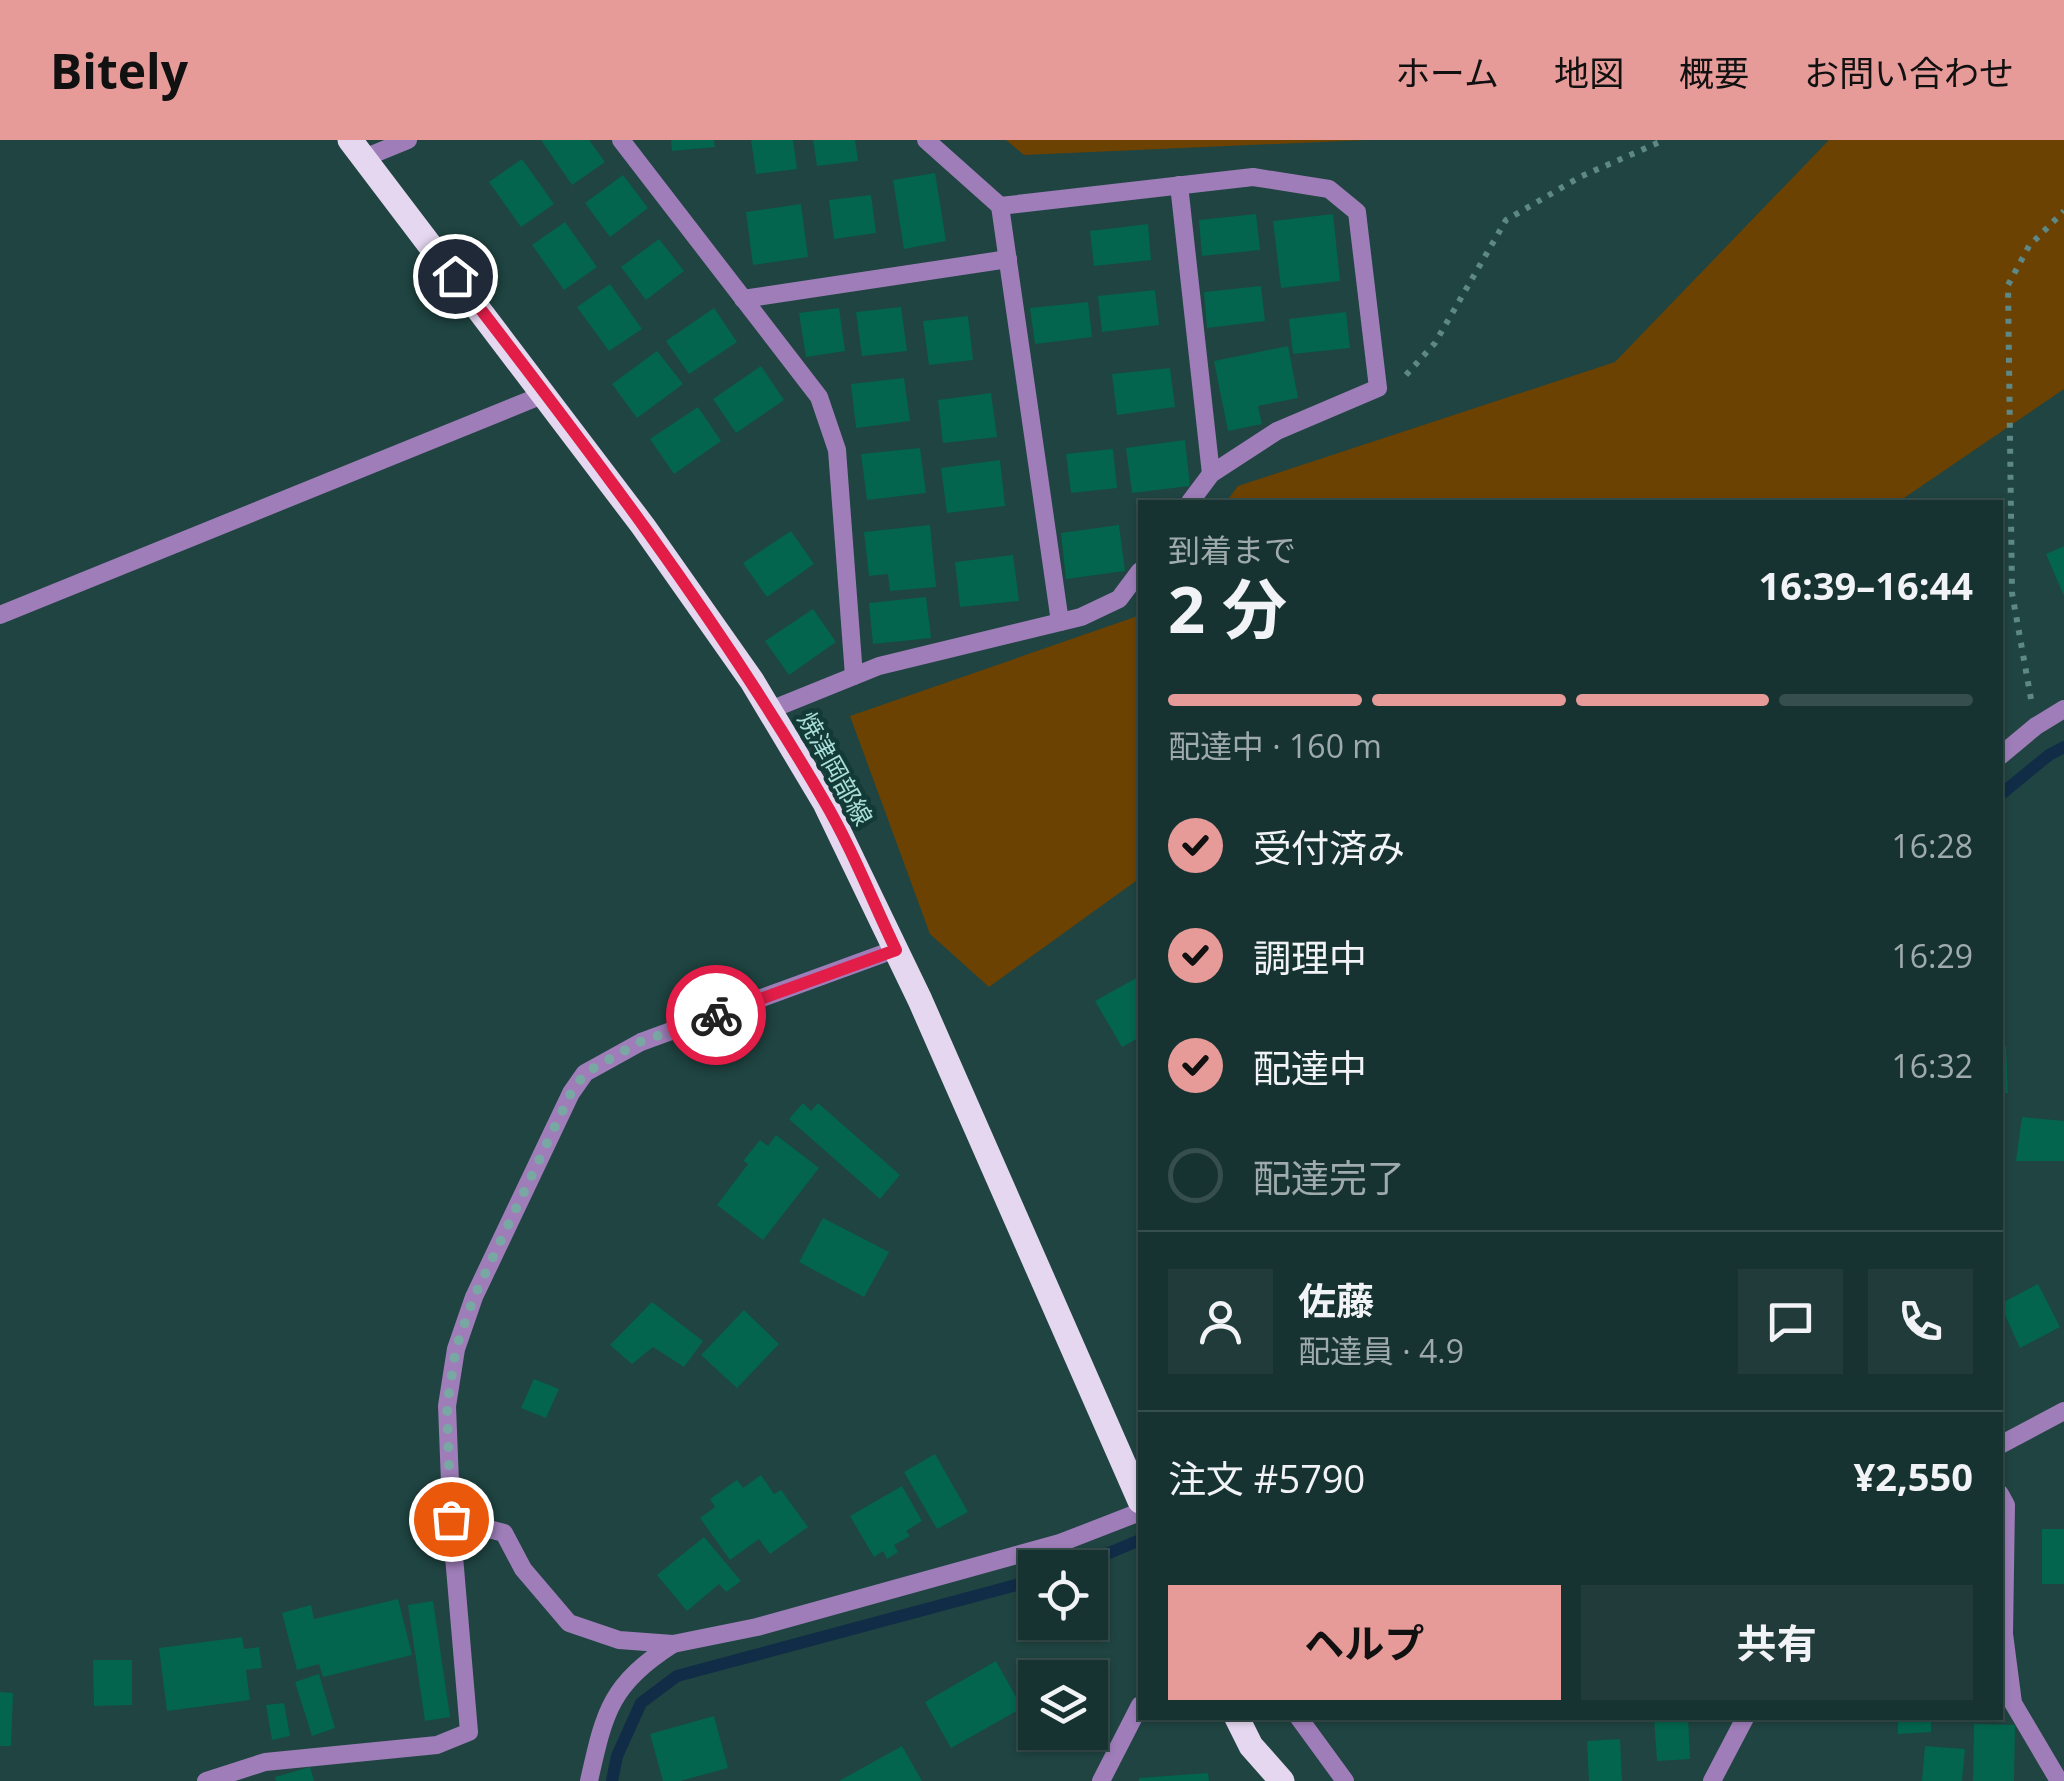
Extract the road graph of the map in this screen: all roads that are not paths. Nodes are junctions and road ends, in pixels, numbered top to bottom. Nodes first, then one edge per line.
1 (408, 140) edge
2 (622, 140) edge
3 (926, 140) edge
4 (357, 149) edge
5 (1179, 186) junction
6 (1000, 206) junction
7 (1008, 260) junction
8 (744, 299) junction
9 (545, 394) junction
10 (1211, 474) junction
11 (1192, 500) edge
12 (1138, 574) edge
13 (0, 615) edge
14 (1060, 622) junction
15 (854, 676) junction
16 (2064, 709) edge
17 (770, 710) junction
18 (2003, 754) edge
19 (896, 950) junction
20 (2064, 1412) edge
21 (2003, 1443) edge
22 (1138, 1496) edge
23 (2003, 1500) edge
24 (1138, 1513) edge
25 (451, 1519) junction
26 (673, 1644) junction
27 (1138, 1709) edge
28 (1238, 1720) edge
29 (1300, 1720) edge
30 (1744, 1720) edge
31 (206, 1781) edge
32 (590, 1781) edge
33 (1101, 1781) edge
34 (1282, 1781) edge
35 (1345, 1781) edge
36 (1712, 1781) edge
37 (2058, 1781) edge

1 - 4 street
2 - 8 street
3 - 6 street
4 - 9 main road, 焼津岡部線
5 - 6 street
5 - 10 street
5 - 10 street
6 - 7 street
7 - 8 street
7 - 14 street
8 - 15 street
9 - 13 street
9 - 17 main road, 焼津岡部線
10 - 11 street
12 - 14 street
14 - 15 street
15 - 17 street
16 - 18 street
17 - 19 main road, 焼津岡部線
19 - 22 main road, 焼津岡部線
19 - 25 street
20 - 21 street
23 - 37 street
24 - 26 street
25 - 26 street
25 - 31 street
26 - 32 street
27 - 33 street
28 - 34 main road
29 - 35 street
30 - 36 street

